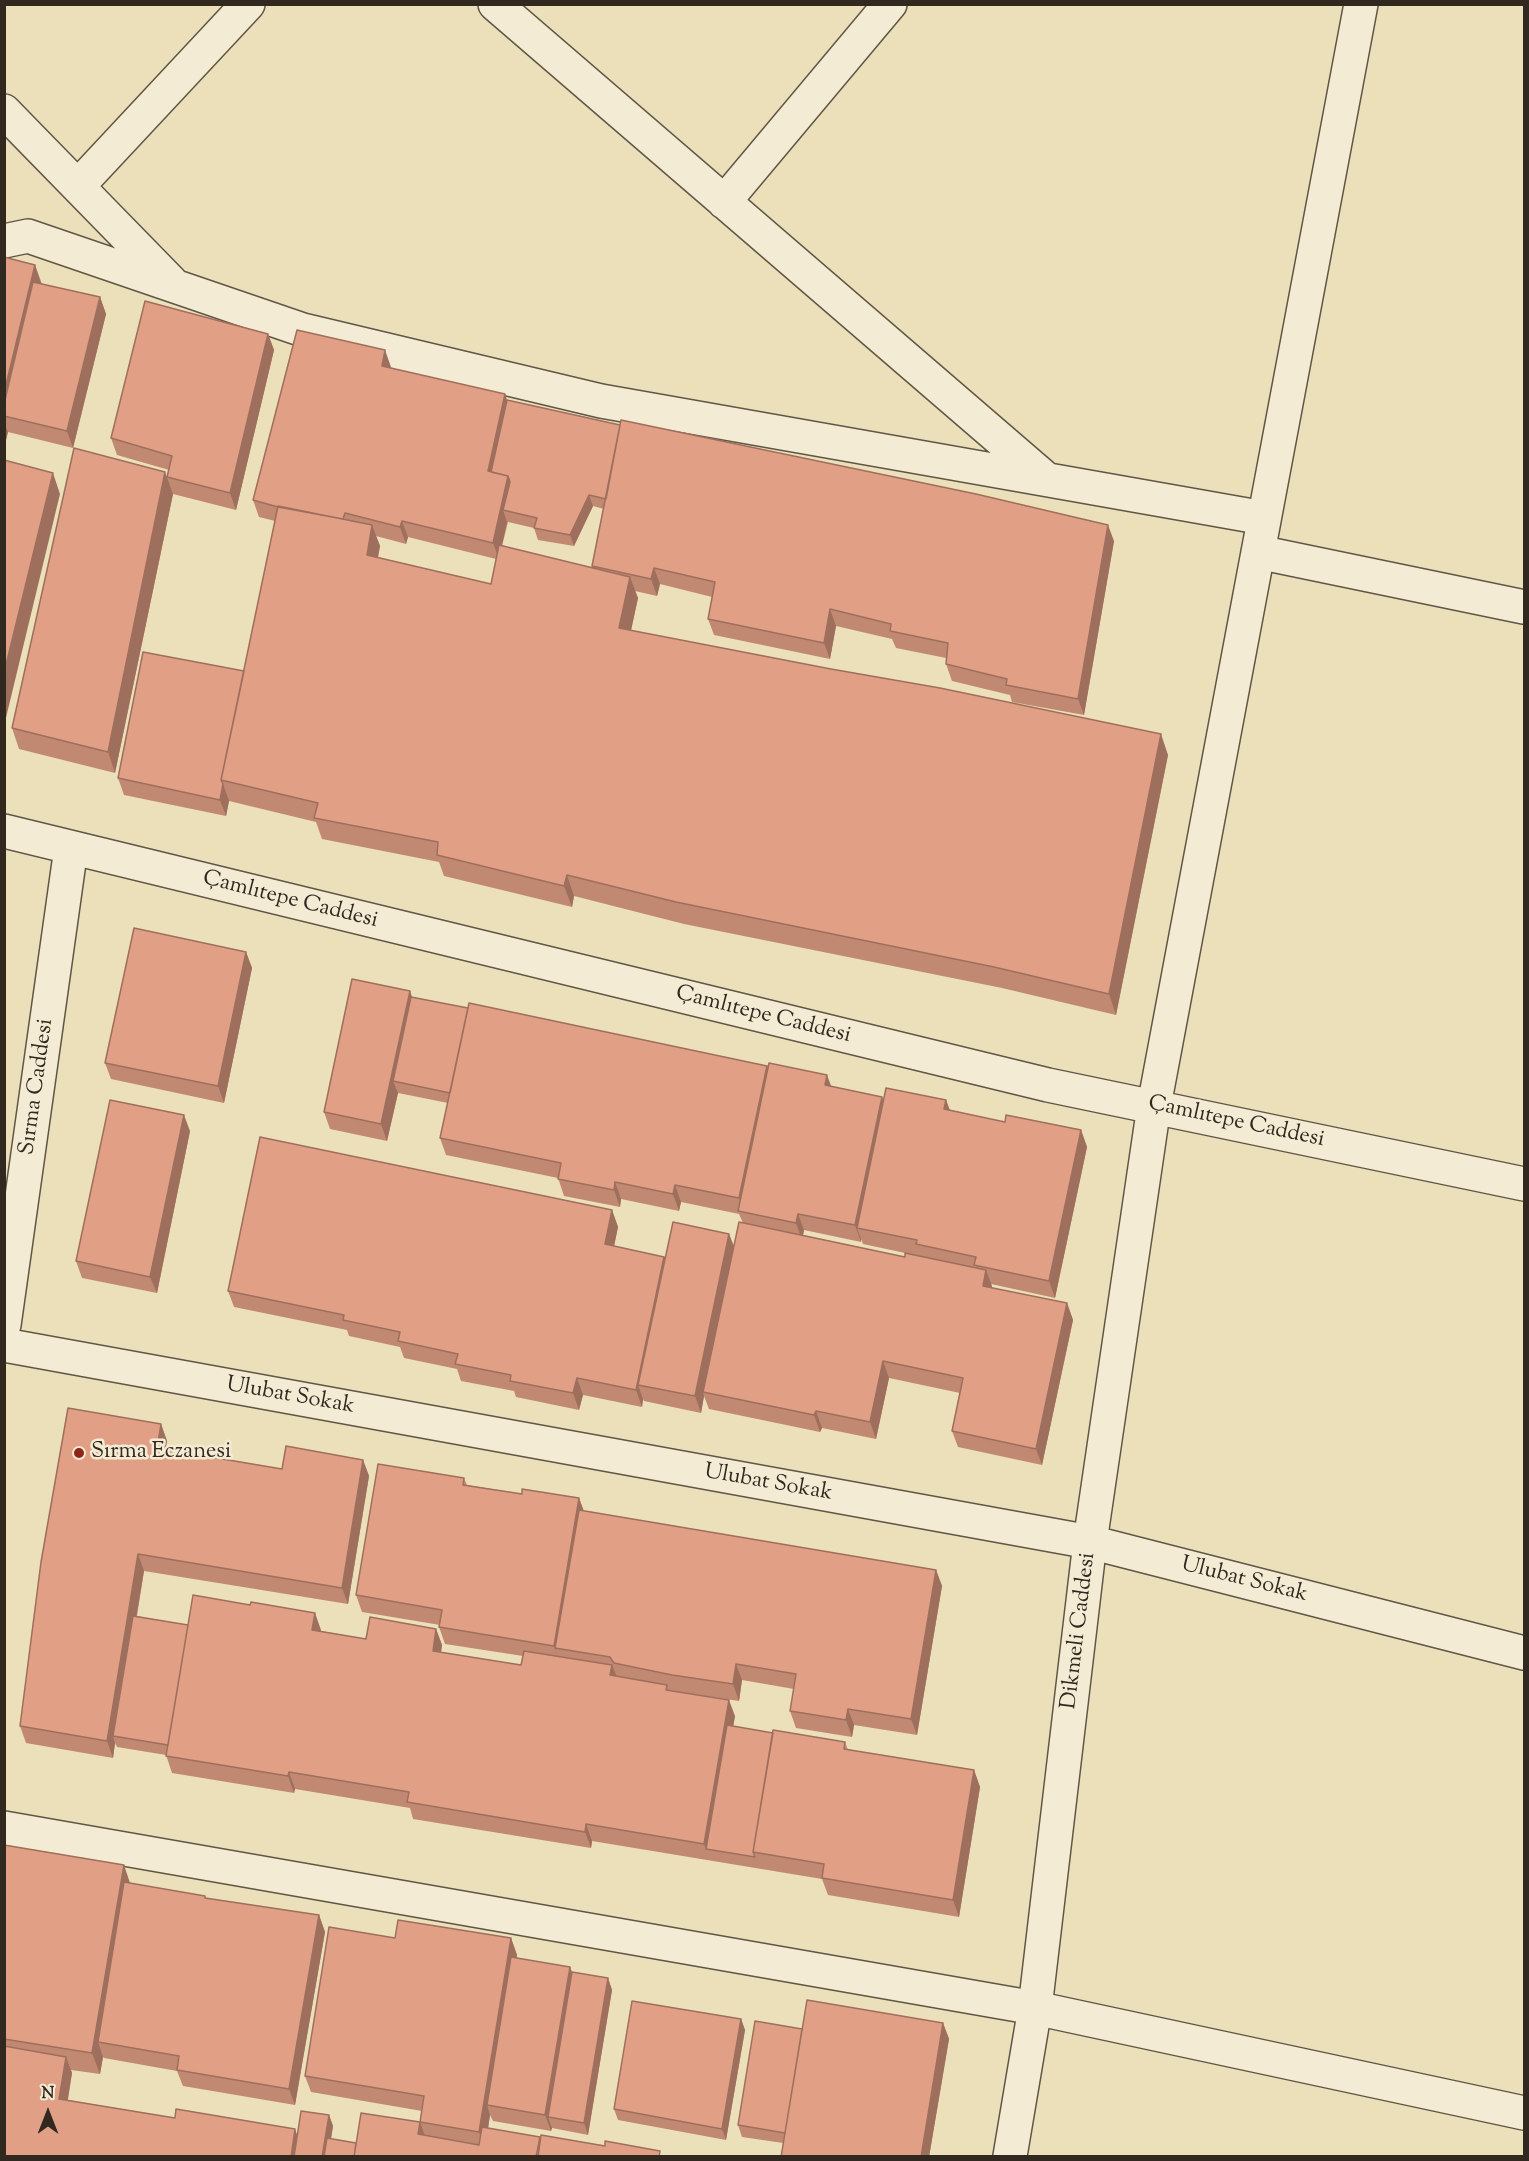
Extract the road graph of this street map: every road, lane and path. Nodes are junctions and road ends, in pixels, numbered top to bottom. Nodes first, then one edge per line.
1 (249, 4) edge
2 (495, 4) edge
3 (890, 4) edge
4 (1361, 4) edge
5 (4, 111) edge
6 (78, 186) junction
7 (724, 202) junction
8 (4, 241) edge
9 (174, 286) junction
10 (1047, 480) junction
11 (1264, 518) junction
12 (1258, 552) junction
13 (1524, 607) edge
14 (4, 831) edge
15 (71, 848) junction
16 (1154, 1106) junction
17 (1524, 1184) edge
18 (4, 1325) edge
19 (4, 1345) edge
20 (1090, 1542) junction
21 (1524, 1653) edge
22 (4, 1828) edge
23 (1035, 2008) junction
24 (1524, 2113) edge
25 (1010, 2157) edge

1 - 6 street
2 - 7 street
3 - 7 street
4 - 11 street, Dikmeli Caddesi
5 - 6 street
6 - 9 street
7 - 10 street
8 - 9 street
9 - 10 street
10 - 11 street
11 - 12 street, Dikmeli Caddesi
12 - 13 street
12 - 16 street, Dikmeli Caddesi
14 - 15 street, Çamlıtepe Caddesi
15 - 16 street, Çamlıtepe Caddesi
15 - 18 street, Sırma Caddesi
16 - 17 street, Çamlıtepe Caddesi
16 - 20 street, Dikmeli Caddesi
19 - 20 street, Ulubat Sokak
20 - 21 street, Ulubat Sokak
20 - 23 street, Dikmeli Caddesi
22 - 23 street
23 - 24 street
23 - 25 street, Dikmeli Caddesi

